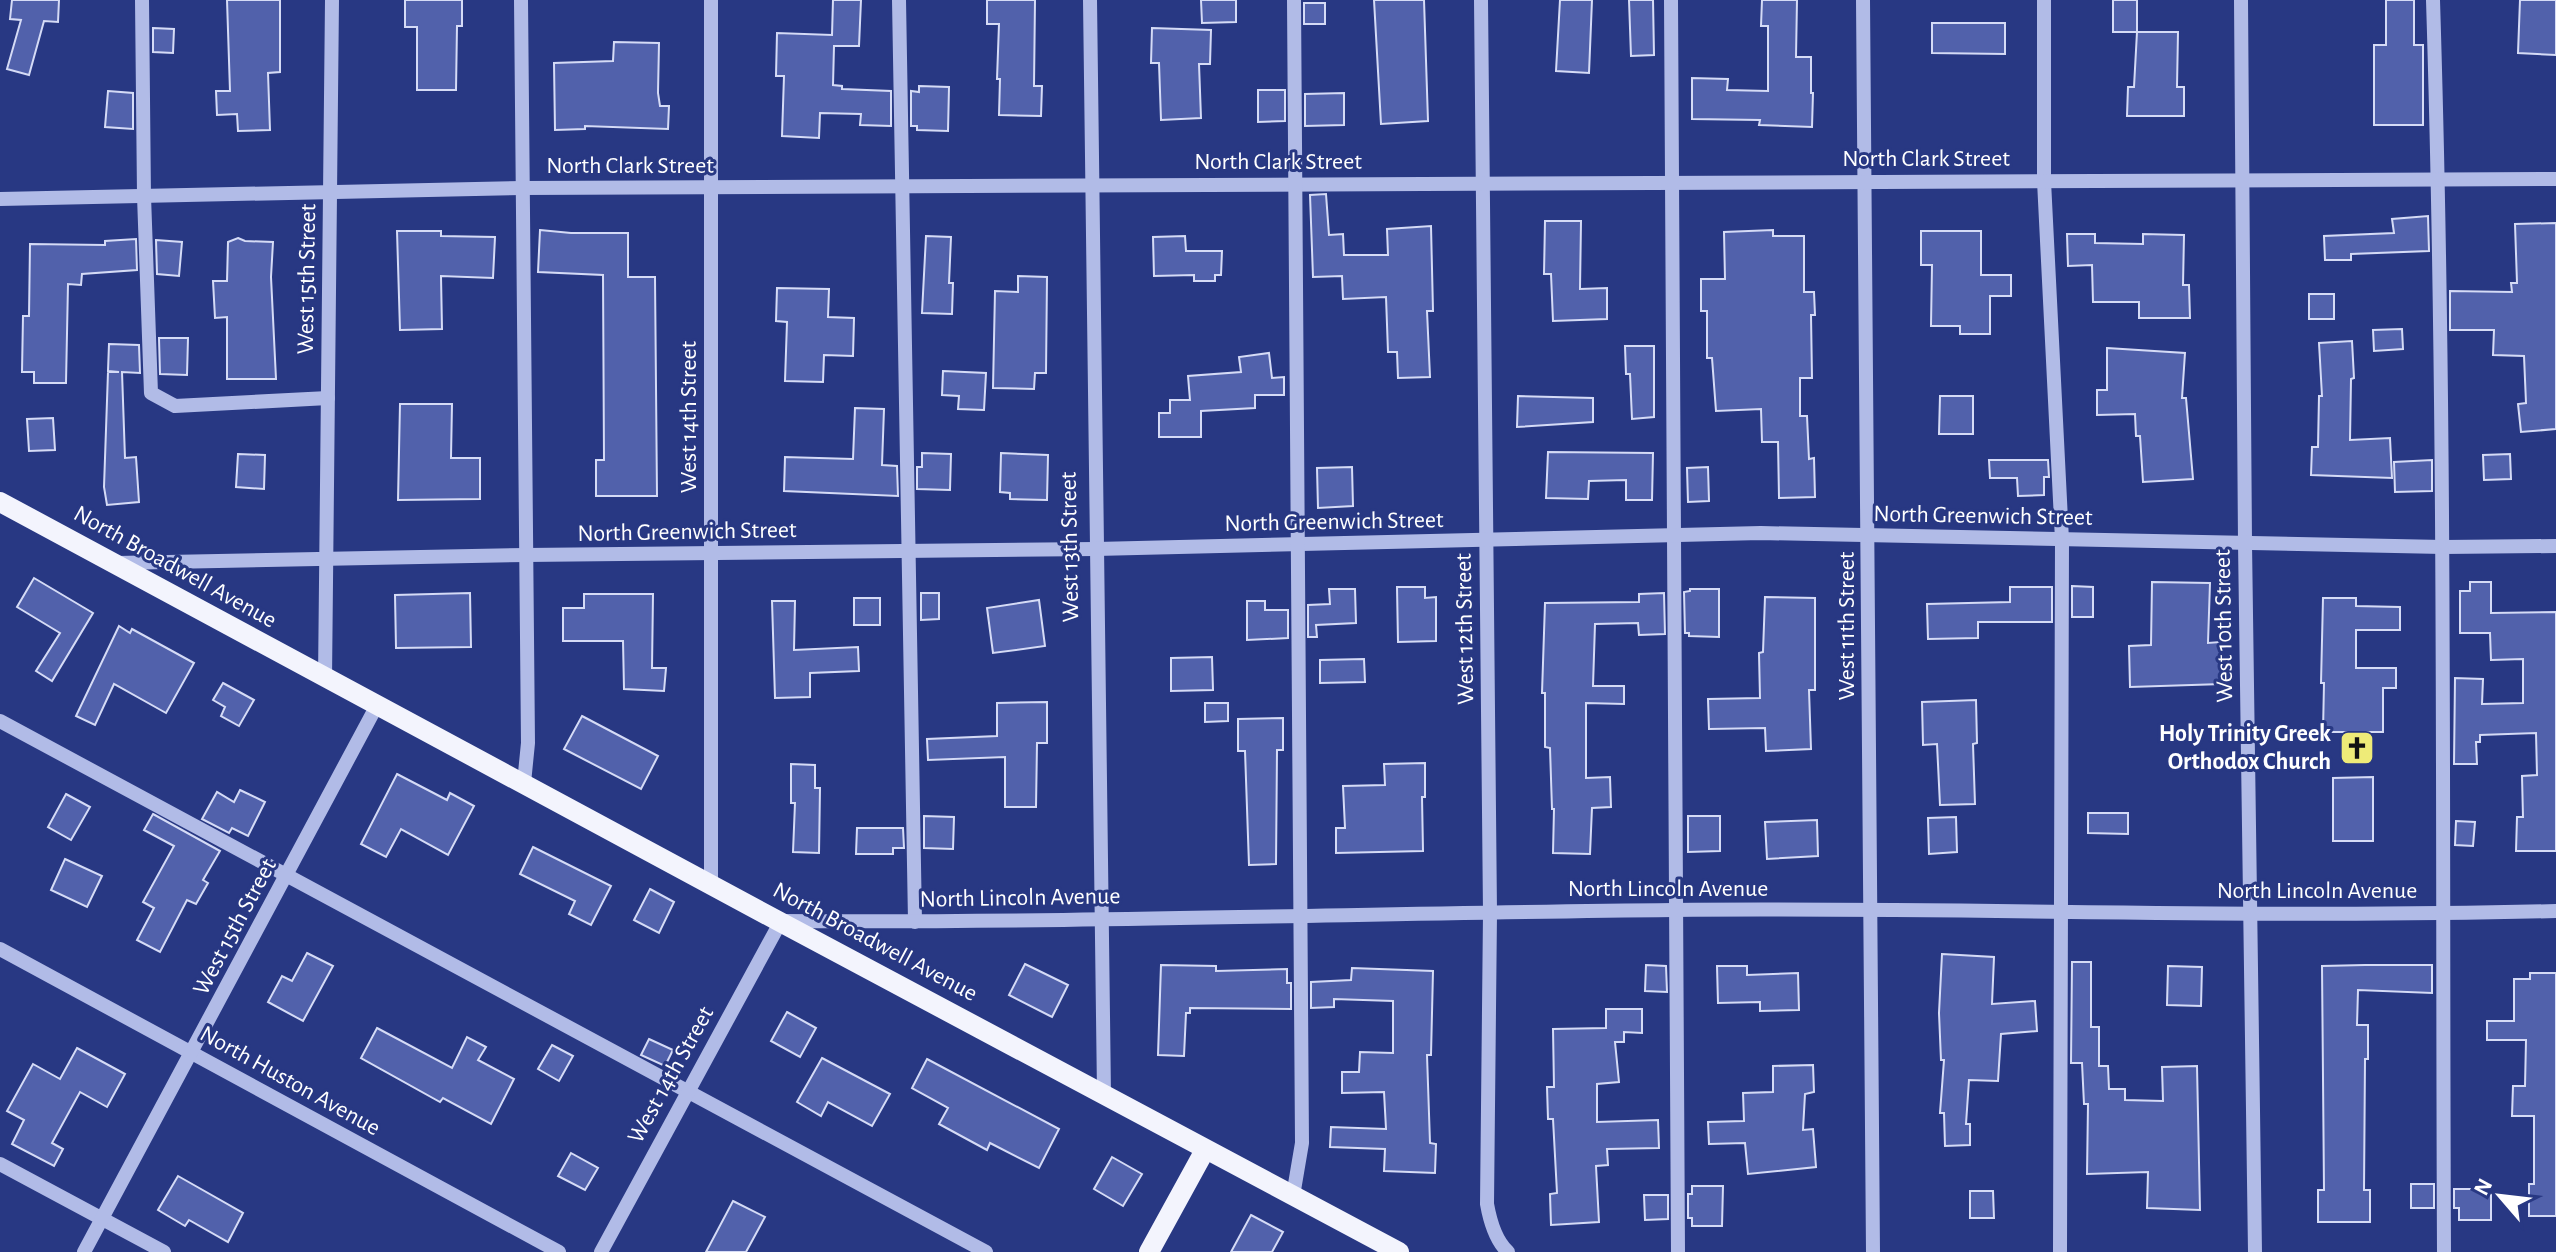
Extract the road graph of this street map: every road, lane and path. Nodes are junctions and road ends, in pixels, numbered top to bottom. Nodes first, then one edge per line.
1 (142, 0) edge
2 (332, 0) edge
3 (521, 0) edge
4 (711, 0) edge
5 (899, 0) edge
6 (1090, 0) edge
7 (1294, 0) edge
8 (1481, 0) edge
9 (1671, 0) edge
10 (1863, 0) edge
11 (2044, 0) edge
12 (2241, 0) edge
13 (2433, 0) edge
14 (2438, 179) junction
15 (2556, 179) edge
16 (2241, 180) junction
17 (2044, 181) junction
18 (1671, 182) junction
19 (1863, 182) junction
20 (1482, 183) junction
21 (1295, 184) junction
22 (1092, 185) junction
23 (903, 186) junction
24 (711, 187) junction
25 (523, 188) junction
26 (330, 192) junction
27 (144, 196) junction
28 (0, 199) edge
29 (328, 398) junction
30 (2, 507) edge
31 (1674, 536) junction
32 (1869, 536) junction
33 (2062, 540) junction
34 (1486, 541) junction
35 (2245, 543) junction
36 (1298, 545) junction
37 (2556, 546) edge
38 (2443, 547) junction
39 (1096, 549) junction
40 (908, 551) junction
41 (711, 553) junction
42 (526, 555) junction
43 (326, 559) junction
44 (114, 563) junction
45 (325, 679) junction
46 (376, 707) junction
47 (0, 721) edge
48 (524, 783) junction
49 (288, 876) junction
50 (711, 883) junction
51 (1676, 910) junction
52 (2060, 910) junction
53 (1871, 911) junction
54 (2556, 911) edge
55 (1490, 913) junction
56 (2250, 913) junction
57 (2443, 914) junction
58 (1300, 916) junction
59 (1101, 919) junction
60 (781, 921) junction
61 (915, 922) junction
62 (0, 949) edge
63 (192, 1053) junction
64 (687, 1090) junction
65 (1104, 1094) junction
66 (1205, 1150) junction
67 (0, 1164) edge
68 (1293, 1196) junction
69 (102, 1219) junction
70 (84, 1252) edge
71 (164, 1252) edge
72 (559, 1252) edge
73 (601, 1252) edge
74 (986, 1252) edge
75 (1149, 1252) edge
76 (1399, 1252) edge
77 (1508, 1252) edge
78 (1678, 1252) edge
79 (1873, 1252) edge
80 (2060, 1252) edge
81 (2255, 1252) edge
82 (2444, 1252) edge

1 - 27 street
2 - 26 street, West 15th Street
3 - 25 street
4 - 24 street, West 14th Street
5 - 23 street
6 - 22 street, West 13th Street
7 - 21 street
8 - 20 street, West 12th Street
9 - 18 street
10 - 19 street, West 11th Street
11 - 17 street
12 - 16 street, West 10th Street
13 - 14 street
14 - 15 street, North Clark Street
14 - 16 street, North Clark Street
14 - 38 street
16 - 17 street, North Clark Street
16 - 35 street, West 10th Street
17 - 19 street, North Clark Street
17 - 33 street
18 - 19 street, North Clark Street
18 - 20 street, North Clark Street
18 - 31 street
19 - 32 street, West 11th Street
20 - 21 street, North Clark Street
20 - 34 street, West 12th Street
21 - 22 street, North Clark Street
21 - 36 street
22 - 23 street, North Clark Street
22 - 39 street, West 13th Street
23 - 24 street, North Clark Street
23 - 40 street
24 - 25 street, North Clark Street
24 - 41 street, West 14th Street
25 - 26 street, North Clark Street
25 - 42 street
26 - 27 street, North Clark Street
26 - 29 street, West 15th Street
27 - 28 street, North Clark Street
27 - 29 street
29 - 43 street, West 15th Street
30 - 44 main road, North Broadwell Avenue
31 - 32 street, North Greenwich Street
31 - 34 street, North Greenwich Street
31 - 51 street
32 - 33 street, North Greenwich Street
32 - 53 street, West 11th Street
33 - 35 street, North Greenwich Street
33 - 52 street
34 - 36 street, North Greenwich Street
34 - 55 street, West 12th Street
35 - 38 street, North Greenwich Street
35 - 56 street, West 10th Street
36 - 39 street, North Greenwich Street
36 - 58 street
37 - 38 street, North Greenwich Street
38 - 57 street
39 - 40 street, North Greenwich Street
39 - 59 street, West 13th Street
40 - 41 street, North Greenwich Street
40 - 61 street
41 - 42 street, North Greenwich Street
41 - 50 street, West 14th Street
42 - 43 street, North Greenwich Street
42 - 48 street
43 - 44 street, North Greenwich Street
43 - 45 street
44 - 45 main road, North Broadwell Avenue
45 - 46 main road, North Broadwell Avenue
46 - 48 main road, North Broadwell Avenue
46 - 49 street, West 15th Street
47 - 49 street
48 - 50 main road, North Broadwell Avenue
49 - 63 street, West 15th Street
49 - 64 street
50 - 60 main road, North Broadwell Avenue
51 - 53 street, North Lincoln Avenue
51 - 55 street, North Lincoln Avenue
51 - 78 street
52 - 53 street, North Lincoln Avenue
52 - 56 street, North Lincoln Avenue
52 - 80 street
53 - 79 street, West 11th Street
54 - 57 street, North Lincoln Avenue
55 - 58 street, North Lincoln Avenue
55 - 77 street, West 12th Street
56 - 57 street, North Lincoln Avenue
56 - 81 street, West 10th Street
57 - 82 street
58 - 59 street, North Lincoln Avenue
58 - 68 street
59 - 61 street, North Lincoln Avenue
59 - 65 street, West 13th Street
60 - 61 street, North Lincoln Avenue
60 - 64 street, West 14th Street
60 - 65 main road, North Broadwell Avenue
62 - 63 street, North Huston Avenue
63 - 69 street, West 15th Street
63 - 72 street, North Huston Avenue
64 - 73 street, West 14th Street
64 - 74 street
65 - 66 main road, North Broadwell Avenue
66 - 68 main road, North Broadwell Avenue
66 - 75 main road
67 - 69 street
68 - 76 main road, North Broadwell Avenue
69 - 70 street, West 15th Street
69 - 71 street

